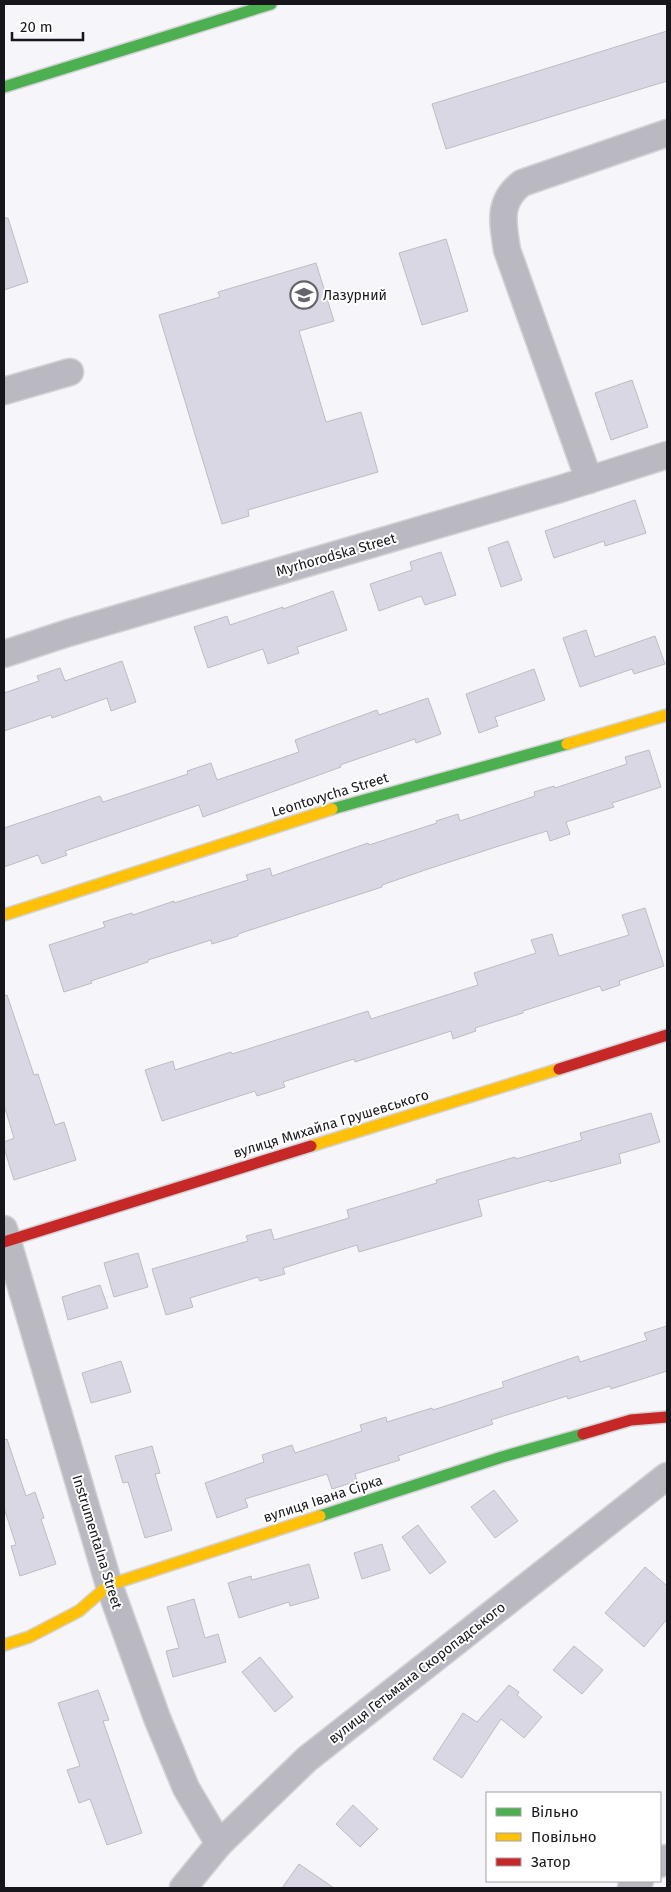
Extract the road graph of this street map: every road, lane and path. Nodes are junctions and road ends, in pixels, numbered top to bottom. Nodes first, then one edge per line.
1 (271, 4) edge
2 (4, 87) edge
3 (667, 134) edge
4 (70, 372) dead end
5 (4, 391) edge
6 (667, 455) edge
7 (588, 480) junction
8 (4, 654) edge
9 (667, 715) edge
10 (4, 915) edge
11 (667, 1035) edge
12 (5, 1238) edge
13 (667, 1417) edge
14 (667, 1476) edge
15 (109, 1585) junction
16 (4, 1645) edge
17 (220, 1844) junction
18 (183, 1888) edge

1 - 2 street
3 - 7 street
4 - 5 street
6 - 7 street, Myrhorodska Street
7 - 8 street, Myrhorodska Street
9 - 10 street, Leontovycha Street
11 - 12 street, вулиця Михайла Грушевського
12 - 15 street, Instrumentalna Street
13 - 15 street, вулиця Івана Сірка
14 - 17 street, вулиця Гетьмана Скоропадського
15 - 16 street, вулиця Івана Сірка
15 - 17 street, Instrumentalna Street
17 - 18 street, вулиця Гетьмана Скоропадського

